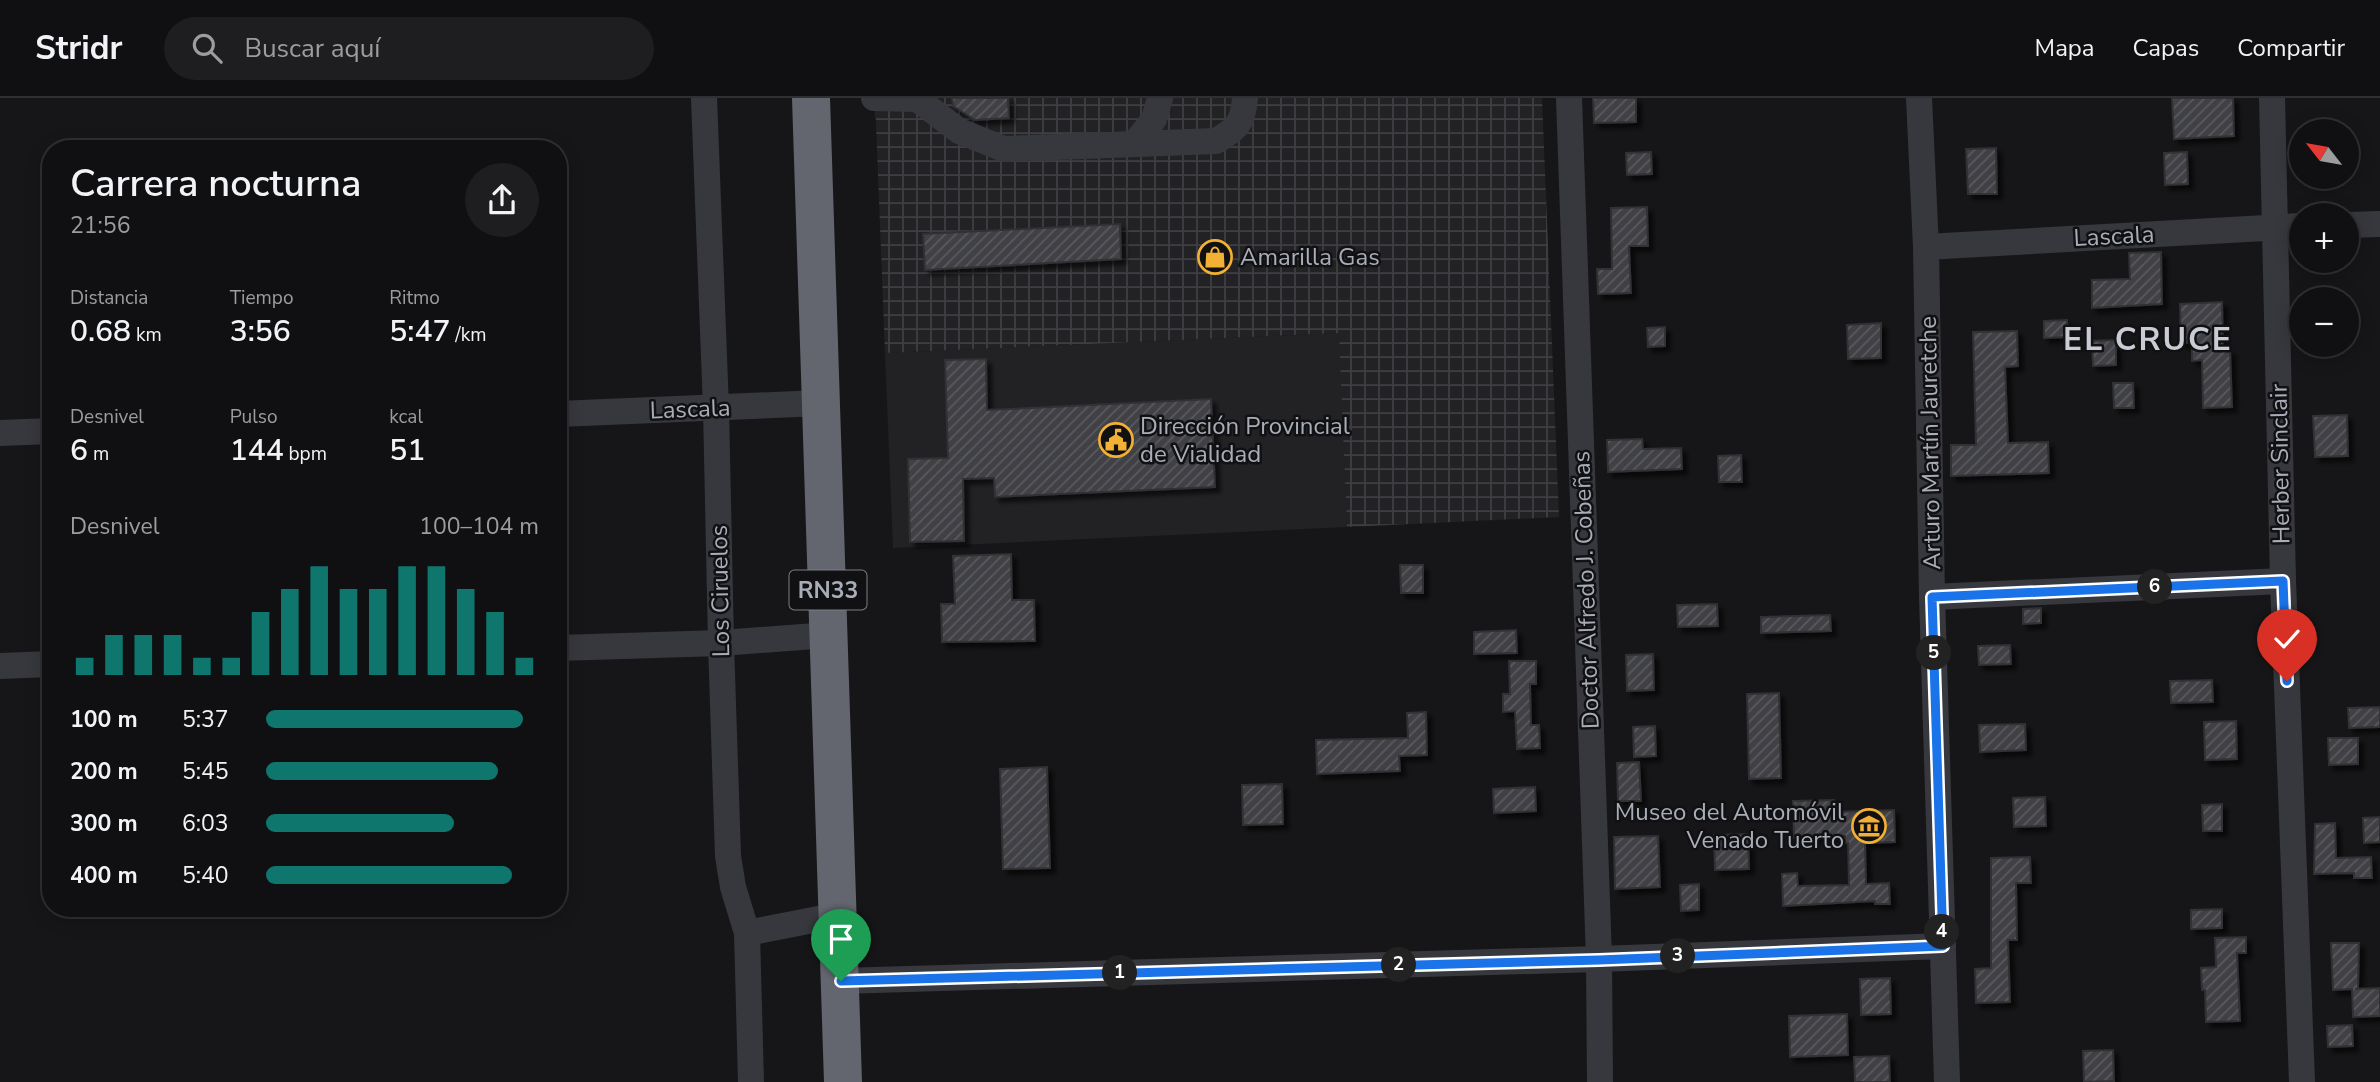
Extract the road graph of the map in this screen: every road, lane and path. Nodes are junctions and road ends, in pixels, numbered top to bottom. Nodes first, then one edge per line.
1 (704, 98) edge
2 (811, 98) edge
3 (874, 98) edge
4 (917, 98) edge
5 (1160, 98) edge
6 (1245, 98) edge
7 (1569, 98) edge
8 (1919, 98) edge
9 (2272, 98) edge
10 (1134, 144) junction
11 (2380, 224) edge
12 (2359, 225) edge
13 (2288, 227) edge
14 (1926, 247) junction
15 (821, 403) junction
16 (716, 408) junction
17 (567, 414) edge
18 (42, 431) edge
19 (0, 433) edge
20 (2283, 581) junction
21 (1932, 597) junction
22 (829, 635) junction
23 (721, 643) junction
24 (567, 648) edge
25 (42, 664) edge
26 (0, 666) edge
27 (839, 915) junction
28 (747, 933) junction
29 (1943, 946) junction
30 (1599, 960) junction
31 (841, 981) junction
32 (751, 1082) edge
33 (843, 1082) edge
34 (1600, 1082) edge
35 (1947, 1082) edge
36 (2302, 1082) edge

1 - 16 street, Los Ciruelos
2 - 15 highway, RN33
3 - 4 street
4 - 10 street
5 - 10 street
6 - 10 street
7 - 30 street, Doctor Alfredo J. Cobeñas
8 - 14 street, Arturo Martín Jauretche
9 - 13 street, Herber Sinclair
11 - 12 street
13 - 14 street, Lascala
13 - 20 street, Herber Sinclair
14 - 21 street, Arturo Martín Jauretche
15 - 16 street, Lascala
15 - 22 highway, RN33
16 - 17 street, Lascala
16 - 23 street, Los Ciruelos
18 - 19 street
20 - 21 street
20 - 36 street, Herber Sinclair
21 - 29 street, Arturo Martín Jauretche
22 - 23 street
22 - 27 highway, RN33
23 - 24 street
23 - 28 street, Los Ciruelos
25 - 26 street
27 - 28 street
27 - 31 highway, RN33
28 - 32 street, Los Ciruelos
29 - 30 street
29 - 35 street, Arturo Martín Jauretche
30 - 31 street
30 - 34 street, Doctor Alfredo J. Cobeñas
31 - 33 highway, RN33

